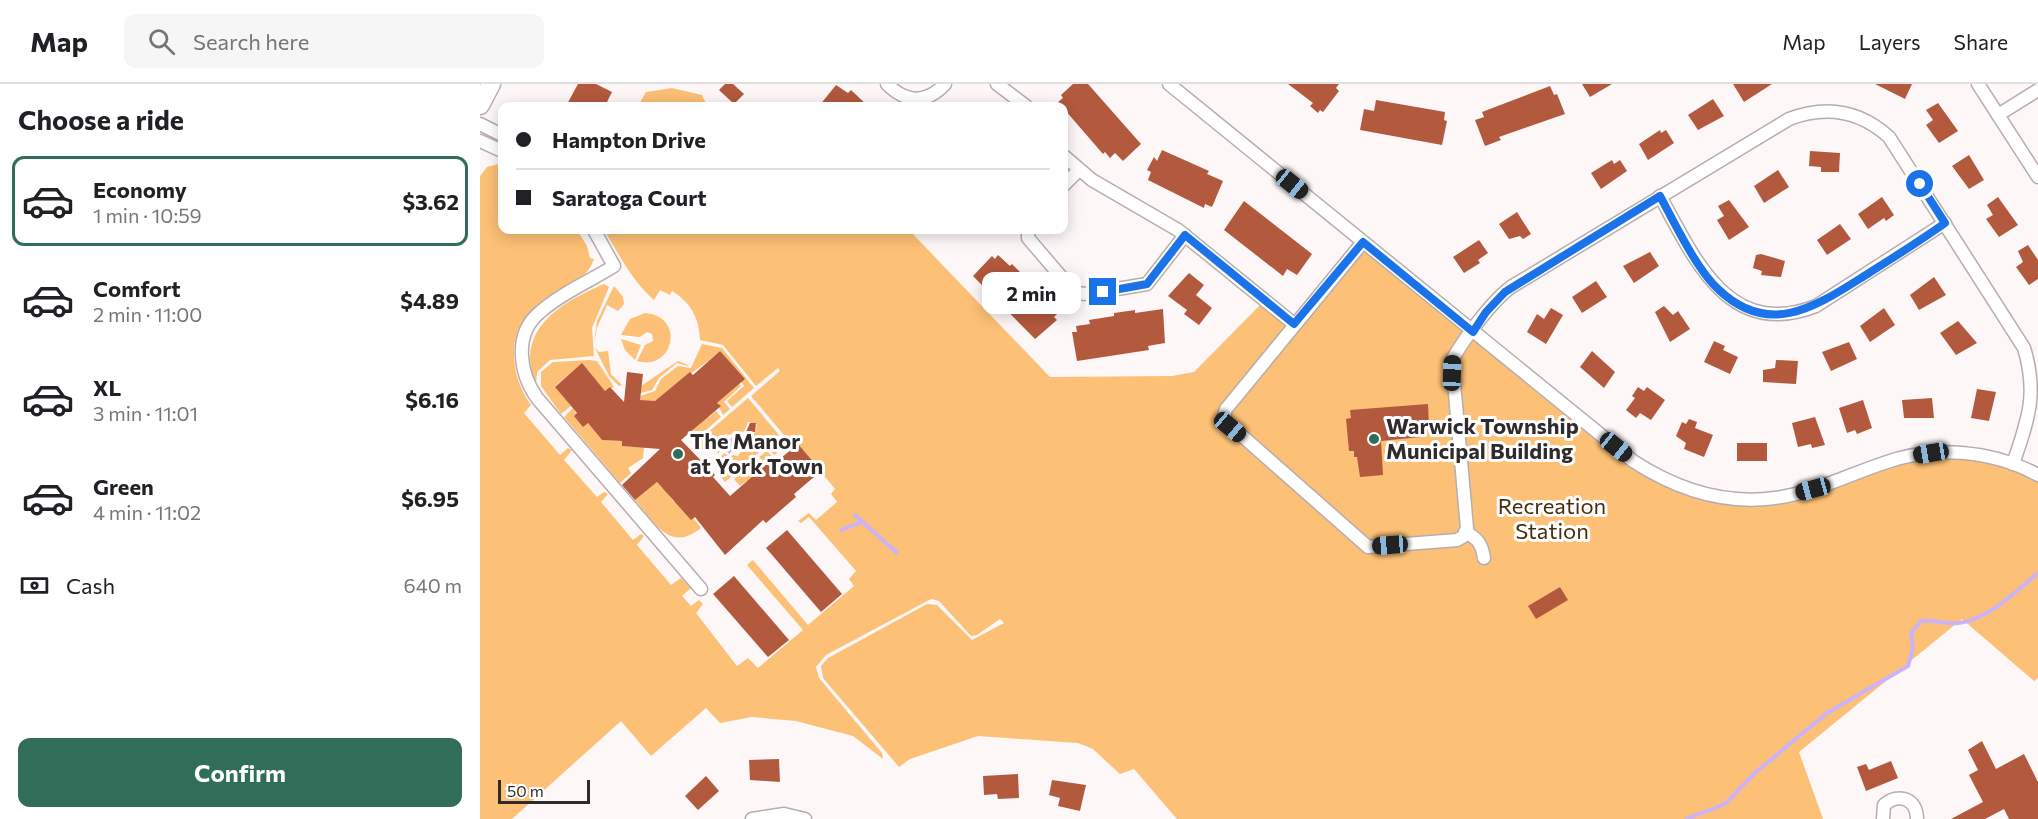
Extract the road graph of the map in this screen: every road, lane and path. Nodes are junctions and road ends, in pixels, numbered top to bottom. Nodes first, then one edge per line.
1 (491, 84) edge
2 (887, 84) edge
3 (945, 84) edge
4 (997, 84) edge
5 (1169, 84) edge
6 (1978, 84) edge
7 (2038, 90) edge
8 (1021, 102) edge
9 (480, 105) edge
10 (1998, 115) junction
11 (480, 124) edge
12 (498, 133) edge
13 (480, 141) edge
14 (498, 149) edge
15 (1068, 160) edge
16 (1079, 170) junction
17 (2038, 177) edge
18 (1068, 181) edge
19 (1660, 196) junction
20 (1945, 223) junction
21 (1181, 232) junction
22 (596, 234) edge
23 (1028, 234) edge
24 (1363, 242) junction
25 (1294, 324) junction
26 (1473, 332) junction
27 (2013, 464) junction
28 (2038, 475) edge
29 (1466, 532) junction
30 (1484, 558) dead end
31 (701, 589) dead end
32 (752, 819) edge
33 (805, 819) edge
34 (1883, 819) edge
35 (1917, 819) edge

1 - 9 highway
2 - 3 street
4 - 8 street
5 - 24 street
6 - 10 street
7 - 10 street
10 - 17 street
11 - 12 street
13 - 14 street
15 - 16 street
16 - 18 street
16 - 21 street
19 - 20 street
19 - 20 street
19 - 26 street
20 - 27 street
21 - 23 street
21 - 25 street
22 - 31 street
24 - 25 street
24 - 26 street
25 - 29 street
26 - 27 street
26 - 29 street
27 - 28 street
29 - 30 street
32 - 33 street
34 - 35 street

